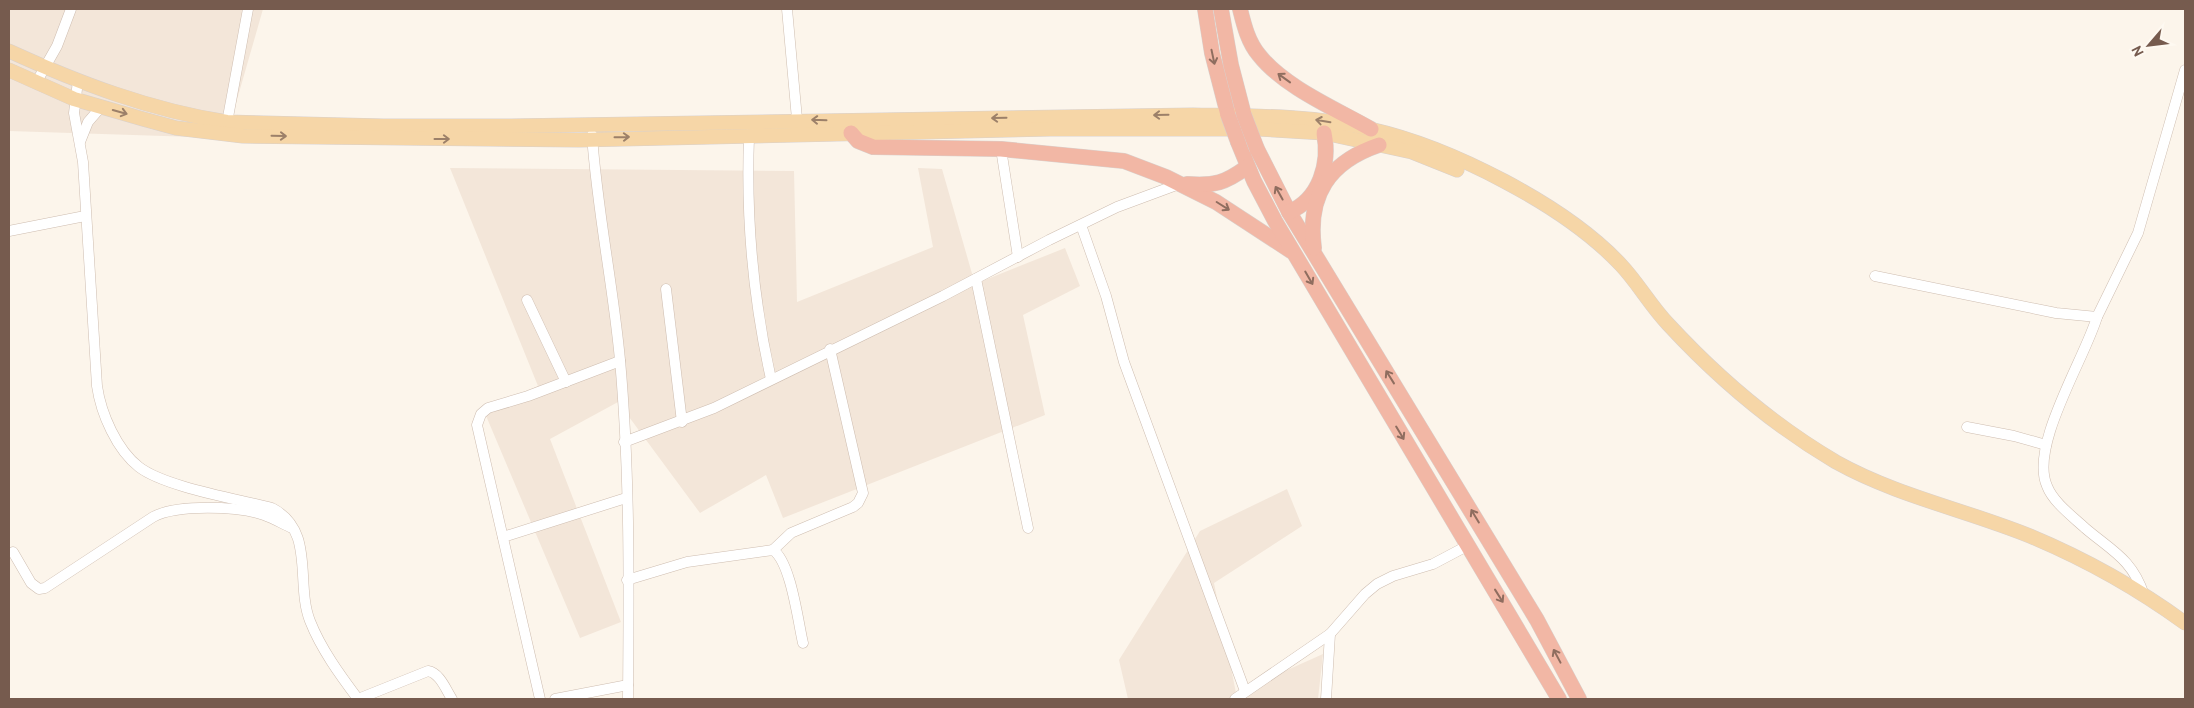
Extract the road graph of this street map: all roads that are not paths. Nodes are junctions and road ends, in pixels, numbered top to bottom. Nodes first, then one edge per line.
1 (71, 9) edge
2 (248, 9) edge
3 (787, 9) edge
4 (1205, 9) edge
5 (1222, 9) edge
6 (1240, 9) edge
7 (9, 51) edge
8 (44, 67) junction
9 (9, 70) edge
10 (2185, 70) edge
11 (78, 81) junction
12 (36, 82) junction
13 (74, 99) junction
14 (101, 107) junction
15 (797, 119) junction
16 (591, 123) junction
17 (851, 127) junction
18 (225, 128) junction
19 (1372, 129) junction
20 (1324, 132) junction
21 (749, 137) junction
22 (592, 139) junction
23 (80, 142) junction
24 (1379, 145) junction
25 (1001, 149) junction
26 (1247, 166) junction
27 (1179, 184) junction
28 (1512, 191) junction
29 (1290, 212) junction
30 (85, 216) junction
31 (1081, 225) junction
32 (9, 231) edge
33 (1294, 253) junction
34 (1315, 255) junction
35 (1018, 257) junction
36 (1875, 276) dead end
37 (976, 279) junction
38 (666, 289) dead end
39 (527, 300) dead end
40 (2097, 317) junction
41 (830, 350) junction
42 (620, 361) junction
43 (772, 379) junction
44 (566, 382) junction
45 (682, 422) junction
46 (1967, 427) dead end
47 (624, 442) junction
48 (2046, 445) junction
49 (626, 498) junction
50 (293, 528) junction
51 (1028, 528) dead end
52 (503, 537) junction
53 (1467, 546) junction
54 (773, 550) junction
55 (13, 552) dead end
56 (627, 580) junction
57 (2144, 595) junction
58 (1537, 620) junction
59 (2185, 623) edge
60 (1519, 629) junction
61 (1330, 634) junction
62 (803, 644) dead end
63 (628, 685) junction
64 (1244, 691) junction
65 (358, 699) edge
66 (452, 699) edge
67 (540, 699) edge
68 (555, 699) edge
69 (628, 699) edge
70 (1234, 699) edge
71 (1326, 699) edge
72 (1559, 699) edge
73 (1579, 699) edge

1 - 8 street
2 - 18 street
3 - 15 street
4 -> 26 highway, bridge
29 -> 5 highway, bridge
19 -> 6 highway
7 - 8 main road
8 - 11 main road
8 - 12 street
9 - 12 main road
10 - 40 street
11 - 13 street
11 - 18 main road
12 - 13 main road
13 - 14 main road
13 - 23 street
14 -> 18 main road
14 - 23 street
15 - 16 main road
17 -> 15 main road
16 - 18 main road
16 - 22 street
19 -> 17 main road
17 - 20 main road
17 - 21 main road
17 - 25 highway
18 -> 22 main road
19 - 28 main road
20 - 24 main road
20 - 29 highway
22 -> 21 main road
21 - 43 street
22 - 42 street
23 - 30 street
24 - 28 main road
24 - 34 highway
25 - 27 highway
25 - 35 street
26 - 27 highway
26 - 33 highway
27 - 31 street
27 -> 33 highway
28 - 57 main road
29 - 34 highway
30 - 32 street
30 - 50 street
31 - 35 street
31 - 64 street
33 -> 53 highway
58 -> 34 highway
35 - 37 street
36 - 40 street
37 - 41 street
37 - 51 street
38 - 45 street
39 - 44 street
40 - 48 street
41 - 43 street
41 - 54 street
42 - 44 street
42 - 47 street
43 - 45 street
44 - 52 street
45 - 47 street
46 - 48 street
47 - 49 street
48 - 57 street
49 - 52 street
49 - 56 street
50 - 55 street
50 - 65 street
52 - 67 street
53 -> 60 highway
53 - 61 street
54 - 56 street
54 - 62 street
56 - 63 street
57 - 59 main road
58 - 60 highway
73 -> 58 highway
60 - 72 highway
61 - 64 street
61 - 71 street
63 - 68 street
63 - 69 street
64 - 70 street
65 - 66 street

